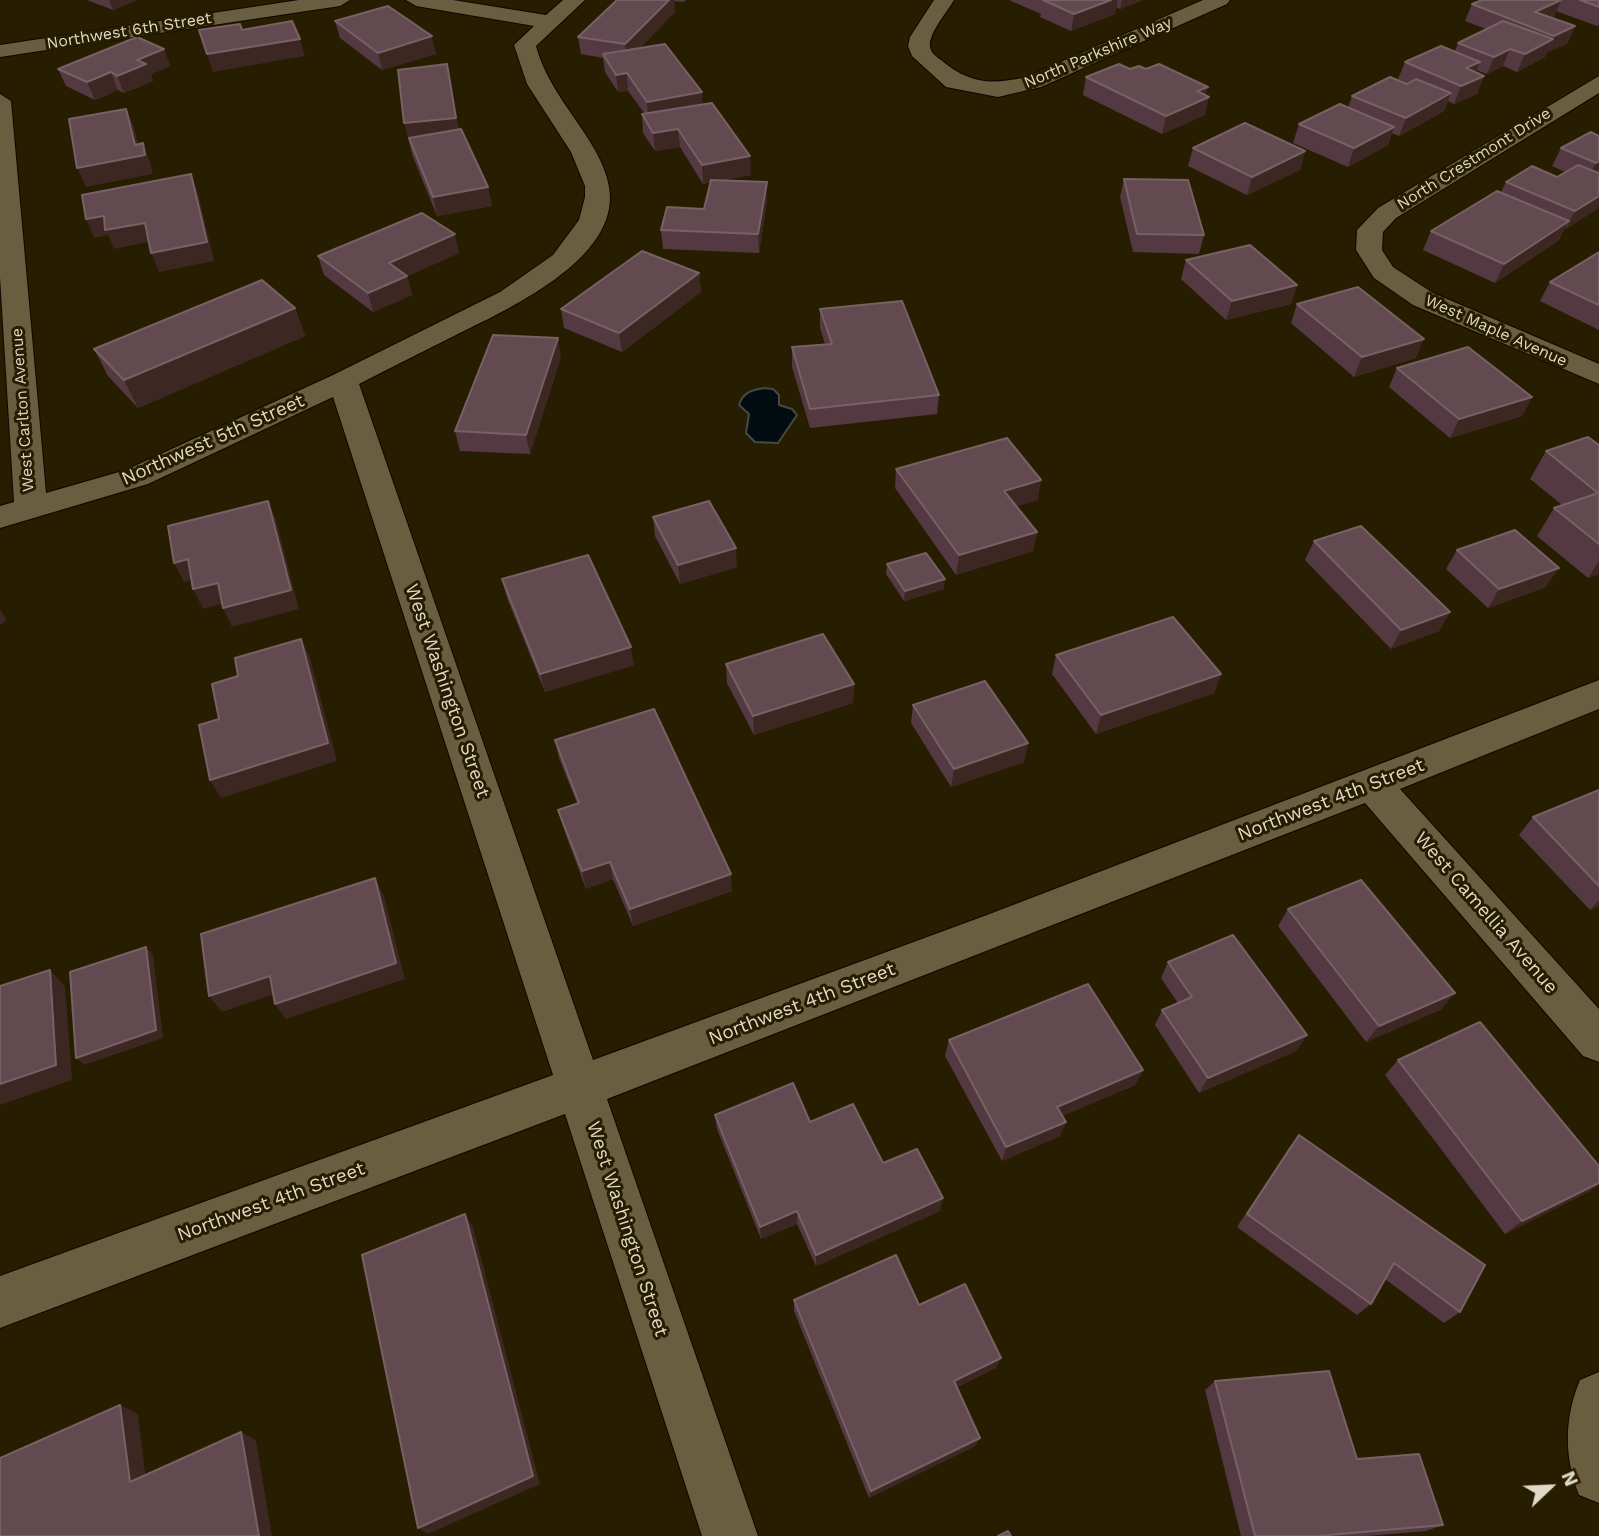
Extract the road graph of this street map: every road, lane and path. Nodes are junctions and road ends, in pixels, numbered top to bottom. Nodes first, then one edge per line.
1 (340, 0) edge
2 (416, 0) edge
3 (944, 0) edge
4 (1220, 0) edge
5 (563, 11) edge
6 (0, 51) edge
7 (1599, 83) edge
8 (0, 102) edge
9 (1369, 250) joint
10 (1599, 374) edge
11 (343, 381) junction
12 (31, 509) junction
13 (0, 517) edge
14 (1599, 694) edge
15 (1373, 785) junction
16 (1599, 1041) edge
17 (580, 1088) junction
18 (0, 1302) edge
19 (1599, 1399) edge
20 (1599, 1475) edge
21 (730, 1536) edge

1 - 6 street, Northwest 6th Street
2 - 5 street
3 - 4 street, North Parkshire Way
5 - 11 street
7 - 9 street, North Crestmont Drive
8 - 12 street, West Carlton Avenue
9 - 10 street, West Maple Avenue
11 - 12 street, Northwest 5th Street
11 - 17 street, West Washington Street
12 - 13 street, Northwest 5th Street
14 - 15 street, Northwest 4th Street
15 - 16 street, West Camellia Avenue
15 - 17 street, Northwest 4th Street
17 - 18 street, Northwest 4th Street
17 - 21 street, West Washington Street
19 - 20 street

